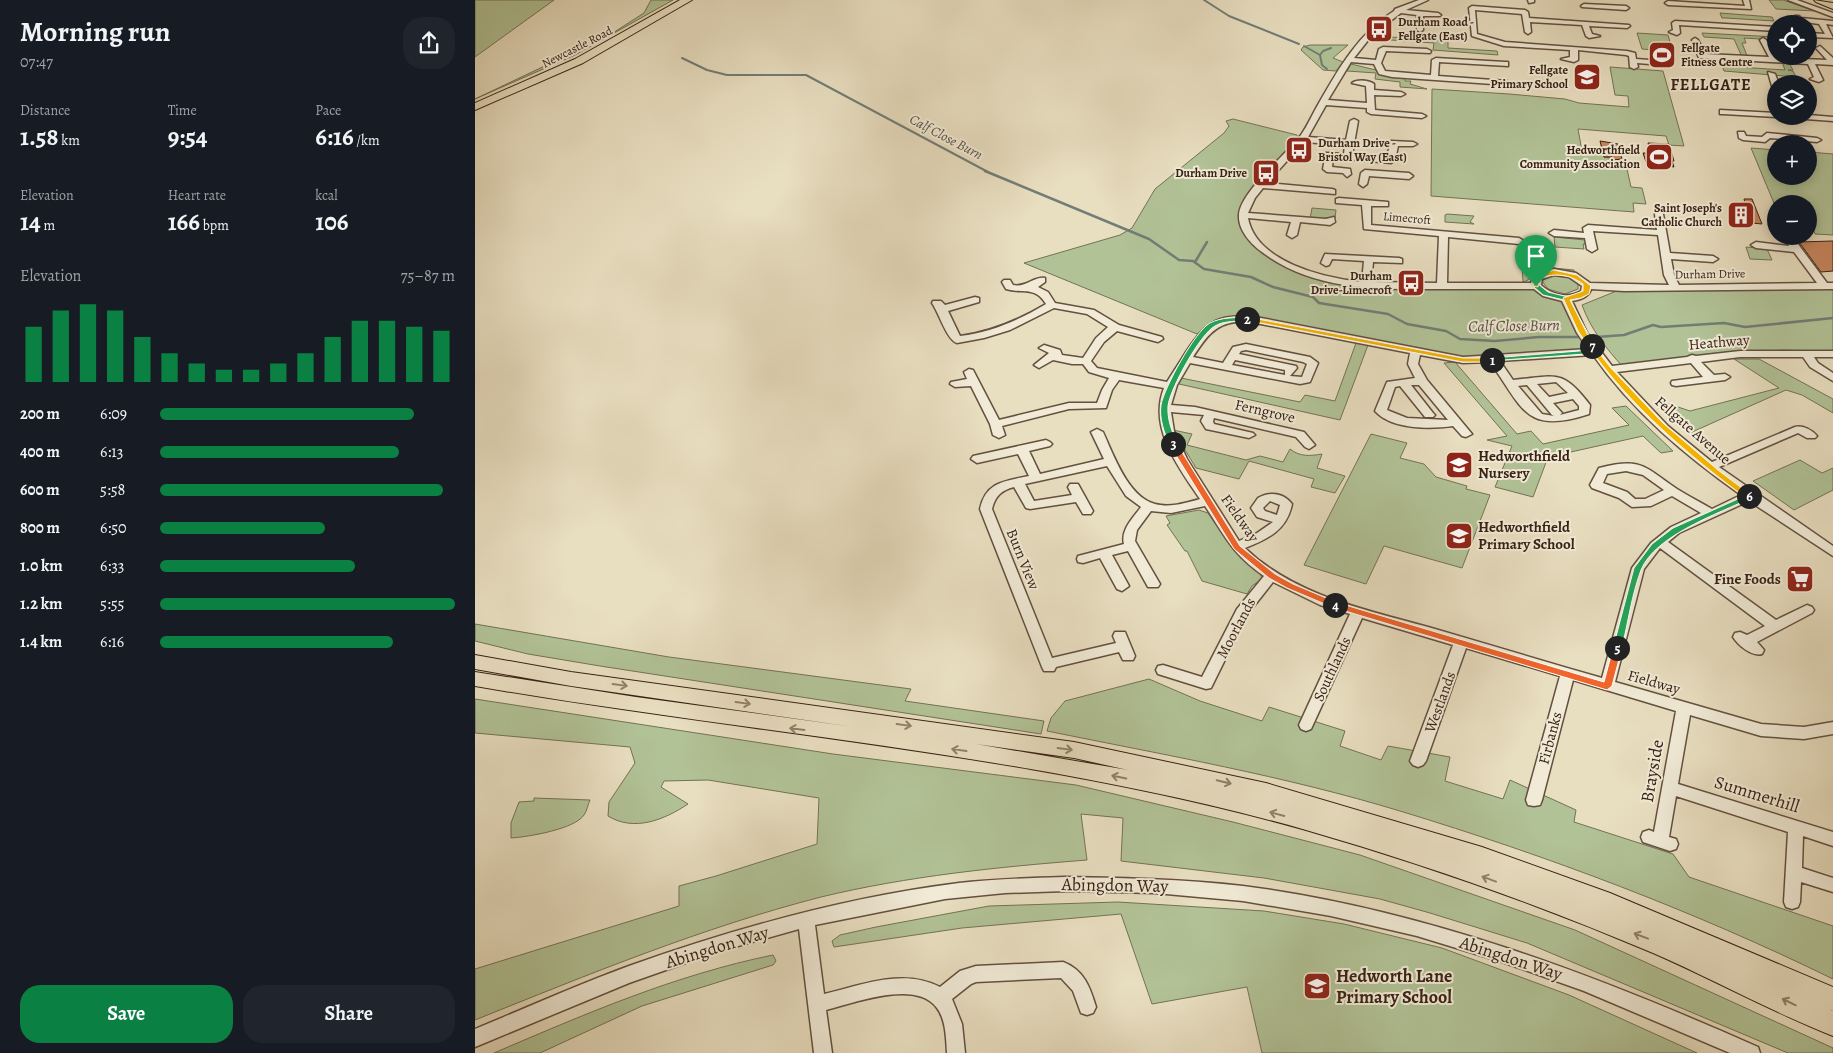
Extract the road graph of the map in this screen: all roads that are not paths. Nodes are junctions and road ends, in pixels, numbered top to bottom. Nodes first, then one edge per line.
1 (677, 0) edge
2 (687, 0) edge
3 (1425, 0) edge
4 (1472, 0) edge
5 (1745, 0) edge
6 (1791, 0) edge
7 (1819, 0) edge
8 (1829, 0) edge
9 (1833, 2) edge
10 (1668, 3) dead end
11 (1691, 5) junction
12 (1584, 6) edge
13 (1833, 6) edge
14 (1472, 8) junction
15 (1626, 8) dead end
16 (1397, 10) junction
17 (1421, 14) junction
18 (1438, 15) dead end
19 (1694, 15) dead end
20 (1833, 15) edge
21 (1526, 20) junction
22 (1817, 22) edge
23 (1821, 22) junction
24 (1833, 22) edge
25 (1585, 24) junction
26 (1627, 26) dead end
27 (1767, 28) edge
28 (1420, 30) dead end
29 (1528, 32) dead end
30 (1672, 32) dead end
31 (1597, 36) dead end
32 (1817, 36) edge
33 (1832, 38) edge
34 (1695, 40) dead end
35 (1763, 40) dead end
36 (1573, 48) junction
37 (1767, 48) edge
38 (1820, 48) dead end
39 (1427, 52) dead end
40 (1565, 59) dead end
41 (1348, 60) junction
42 (1767, 61) edge
43 (1377, 62) junction
44 (1833, 62) edge
45 (1663, 63) dead end
46 (1817, 63) edge
47 (1505, 64) dead end
48 (1434, 78) junction
49 (1356, 83) dead end
50 (1507, 83) dead end
51 (1369, 92) junction
52 (1401, 94) dead end
53 (1727, 99) dead end
54 (475, 102) edge
55 (1323, 102) junction
56 (1372, 106) junction
57 (475, 107) edge
58 (1723, 112) dead end
59 (1732, 112) junction
60 (1422, 116) dead end
61 (1817, 118) edge
62 (1833, 119) edge
63 (1767, 120) edge
64 (1761, 124) junction
65 (1351, 126) dead end
66 (1741, 134) dead end
67 (1800, 135) edge
68 (1302, 139) junction
69 (1349, 143) junction
70 (1413, 144) dead end
71 (1348, 156) junction
72 (1391, 160) junction
73 (1347, 174) dead end
74 (1390, 174) junction
75 (1409, 176) dead end
76 (1363, 184) dead end
77 (1262, 185) junction
78 (1332, 192) dead end
79 (1339, 201) dead end
80 (1366, 203) junction
81 (1385, 204) dead end
82 (1659, 214) dead end
83 (1243, 215) junction
84 (1296, 219) junction
85 (1331, 219) dead end
86 (1367, 227) junction
87 (1445, 230) junction
88 (1554, 233) dead end
89 (1662, 233) junction
90 (1292, 236) dead end
91 (1589, 236) junction
92 (1365, 240) dead end
93 (1519, 241) dead end
94 (1682, 245) dead end
95 (1755, 245) dead end
96 (1793, 245) edge
97 (1779, 247) junction
98 (1592, 249) dead end
99 (1796, 249) junction
100 (1666, 256) junction
101 (1328, 257) dead end
102 (1686, 257) junction
103 (1369, 259) junction
104 (1713, 259) dead end
105 (1783, 260) dead end
106 (1399, 261) dead end
107 (1042, 280) dead end
108 (1007, 282) dead end
109 (1366, 285) junction
110 (1442, 286) junction
111 (1536, 286) junction
112 (1587, 286) junction
113 (1829, 286) edge
114 (1031, 287) junction
115 (1675, 287) junction
116 (1566, 298) junction
117 (975, 300) dead end
118 (1052, 305) junction
119 (1115, 326) junction
120 (1158, 339) dead end
121 (1044, 348) dead end
122 (1416, 351) junction
123 (1596, 352) junction
124 (1805, 353) junction
125 (1833, 354) edge
126 (1057, 356) junction
127 (1232, 356) junction
128 (1692, 358) junction
129 (1187, 359) junction
130 (1494, 360) junction
131 (1086, 362) junction
132 (1039, 365) dead end
133 (1225, 367) junction
134 (1609, 370) junction
135 (1289, 373) dead end
136 (1116, 376) junction
137 (1725, 377) dead end
138 (1711, 378) junction
139 (1833, 378) edge
140 (1422, 381) junction
141 (1529, 381) junction
142 (1403, 383) junction
143 (1511, 383) junction
144 (955, 384) dead end
145 (1683, 384) dead end
146 (1170, 386) junction
147 (1570, 396) dead end
148 (1546, 401) junction
149 (1165, 408) junction
150 (1556, 413) dead end
151 (1210, 414) junction
152 (1429, 415) dead end
153 (1457, 422) junction
154 (1805, 430) dead end
155 (1097, 432) dead end
156 (1466, 434) dead end
157 (1249, 436) dead end
158 (1046, 444) dead end
159 (1309, 444) dead end
160 (1021, 449) junction
161 (977, 459) dead end
162 (1112, 461) junction
163 (1710, 467) junction
164 (1036, 478) junction
165 (1018, 482) junction
166 (1583, 482) dead end
167 (1597, 485) junction
168 (1672, 491) junction
169 (1750, 496) junction
170 (1208, 501) junction
171 (1147, 508) junction
172 (1087, 511) dead end
173 (1710, 513) junction
174 (1280, 520) dead end
175 (1660, 542) junction
176 (1132, 546) junction
177 (1237, 546) junction
178 (1832, 551) edge
179 (1104, 554) junction
180 (1083, 559) dead end
181 (1272, 576) junction
182 (1153, 584) dead end
183 (1121, 586) dead end
184 (1807, 610) dead end
185 (1359, 612) junction
186 (1775, 627) junction
187 (1461, 642) junction
188 (1748, 643) dead end
189 (1124, 646) dead end
190 (475, 654) edge
191 (475, 662) edge
192 (1163, 670) dead end
193 (1567, 675) junction
194 (475, 679) edge
195 (571, 679) junction
196 (475, 684) edge
197 (1607, 686) junction
198 (537, 690) junction
199 (1684, 708) junction
200 (1307, 726) dead end
201 (1833, 728) edge
202 (1418, 761) dead end
203 (1669, 788) junction
204 (1535, 801) dead end
205 (1795, 827) junction
206 (1833, 839) edge
207 (1660, 841) dead end
208 (1793, 872) junction
209 (1833, 885) edge
210 (1791, 902) dead end
211 (806, 920) junction
212 (941, 997) junction
213 (1833, 999) edge
214 (816, 1004) junction
215 (1087, 1007) dead end
216 (1833, 1024) edge
217 (475, 1038) edge
218 (823, 1053) edge
219 (956, 1053) edge
220 (1751, 1053) edge

1 - 54 highway, Newcastle Road
2 - 57 highway, Newcastle Road
3 - 16 street
4 - 14 street
5 - 11 street
6 - 20 street
7 - 13 highway
8 - 9 highway
10 - 11 street
11 - 19 street
12 - 15 street
14 - 21 street
14 - 36 street
16 - 17 street
16 - 41 street
17 - 18 street
17 - 28 street
21 - 25 street
21 - 29 street
22 - 23 street
23 - 24 street
23 - 33 street
25 - 26 street
25 - 31 street
27 - 30 street
32 - 33 street
34 - 42 street
35 - 37 street
36 - 40 street
36 - 45 street
38 - 44 street
39 - 43 street
41 - 43 street
41 - 55 street
43 - 48 street
44 - 46 street
47 - 48 street
48 - 50 street
49 - 51 street
51 - 52 street
51 - 56 street
53 - 59 street
55 - 56 street
55 - 68 street
56 - 60 street
58 - 59 street
59 - 64 street
61 - 62 street
63 - 64 street
64 - 66 street
64 - 67 street
65 - 69 street
68 - 69 street
68 - 77 street
69 - 71 street
70 - 72 street
71 - 72 street
71 - 73 street
72 - 74 street
74 - 75 street
74 - 76 street
77 - 78 street
77 - 83 street
79 - 80 street, Limecroft
80 - 81 street
80 - 86 street, Limecroft
82 - 89 street
83 - 84 street
83 - 109 street
84 - 85 street
84 - 90 street
86 - 87 street, Limecroft
86 - 92 street, Limecroft
87 - 93 street, Limecroft
87 - 110 street, Limecroft
88 - 91 street
89 - 91 street
89 - 100 street
91 - 98 street
94 - 102 street
95 - 97 street
96 - 99 street
97 - 99 street
97 - 105 street
99 - 113 street
100 - 102 street
100 - 115 street
101 - 103 street
102 - 104 street
103 - 106 street
103 - 109 street
107 - 114 street
108 - 114 street
109 - 110 street
110 - 111 street
111 - 112 street, Durham Drive
111 - 116 street
112 - 115 street, Durham Drive
112 - 116 street
113 - 115 street, Durham Drive
114 - 118 street
116 - 123 street, Fellgate Avenue
117 - 118 street
118 - 119 street
119 - 120 street
119 - 131 street
121 - 126 street
122 - 129 street, Fieldway
122 - 130 street, Fieldway
122 - 140 street
123 - 130 street, Fieldway
123 - 134 street, Fellgate Avenue
124 - 125 street, Heathway
124 - 128 street, Heathway
124 - 139 street
126 - 131 street
126 - 132 street
127 - 133 street
127 - 133 street
127 - 135 street
128 - 134 street, Heathway
128 - 138 street
129 - 133 street
129 - 146 street, Fieldway
130 - 143 street
131 - 136 street
134 - 163 street, Fellgate Avenue
136 - 144 street
136 - 146 street
137 - 138 street
138 - 145 street
140 - 142 street
140 - 153 street
141 - 143 street
141 - 143 street
141 - 148 street
142 - 152 street
142 - 153 street
146 - 149 street, Fieldway
147 - 148 street
148 - 150 street
149 - 151 street, Ferngrove
149 - 170 street, Fieldway
151 - 157 street, Ferngrove
151 - 159 street, Ferngrove
153 - 156 street
154 - 163 street
155 - 162 street
158 - 160 street
160 - 161 street
160 - 164 street
162 - 164 street, Burn View
162 - 171 street
163 - 169 street, Fellgate Avenue
164 - 165 street, Burn View
165 - 172 street
165 - 189 street, Burn View
166 - 167 street
167 - 168 street
167 - 168 street
168 - 173 street
169 - 173 street
169 - 178 street, Fellgate Avenue
170 - 171 street
170 - 177 street, Fieldway
171 - 176 street
173 - 175 street
174 - 177 street
175 - 186 street
175 - 197 street
176 - 179 street
176 - 182 street
177 - 181 street, Fieldway
179 - 180 street
179 - 183 street
181 - 185 street, Fieldway
181 - 192 street, Moorlands
184 - 186 street
185 - 187 street, Fieldway
185 - 200 street, Southlands
186 - 188 street
187 - 193 street, Fieldway
187 - 202 street, Westlands
190 - 195 highway
191 - 195 highway
193 - 197 street, Fieldway
193 - 204 street, Firbanks
194 - 198 highway
195 -> 213 highway
196 - 198 highway
197 - 199 street, Fieldway
216 -> 198 highway
199 - 201 street, Fieldway
199 - 203 street, Brayside
203 - 205 street, Summerhill
203 - 207 street, Brayside
205 - 206 street, Summerhill
205 - 208 street
208 - 209 street
208 - 210 street
211 - 214 street
211 - 217 street, Abingdon Way
211 - 220 street, Abingdon Way
212 - 214 street
212 - 215 street
212 - 219 street
214 - 218 street

